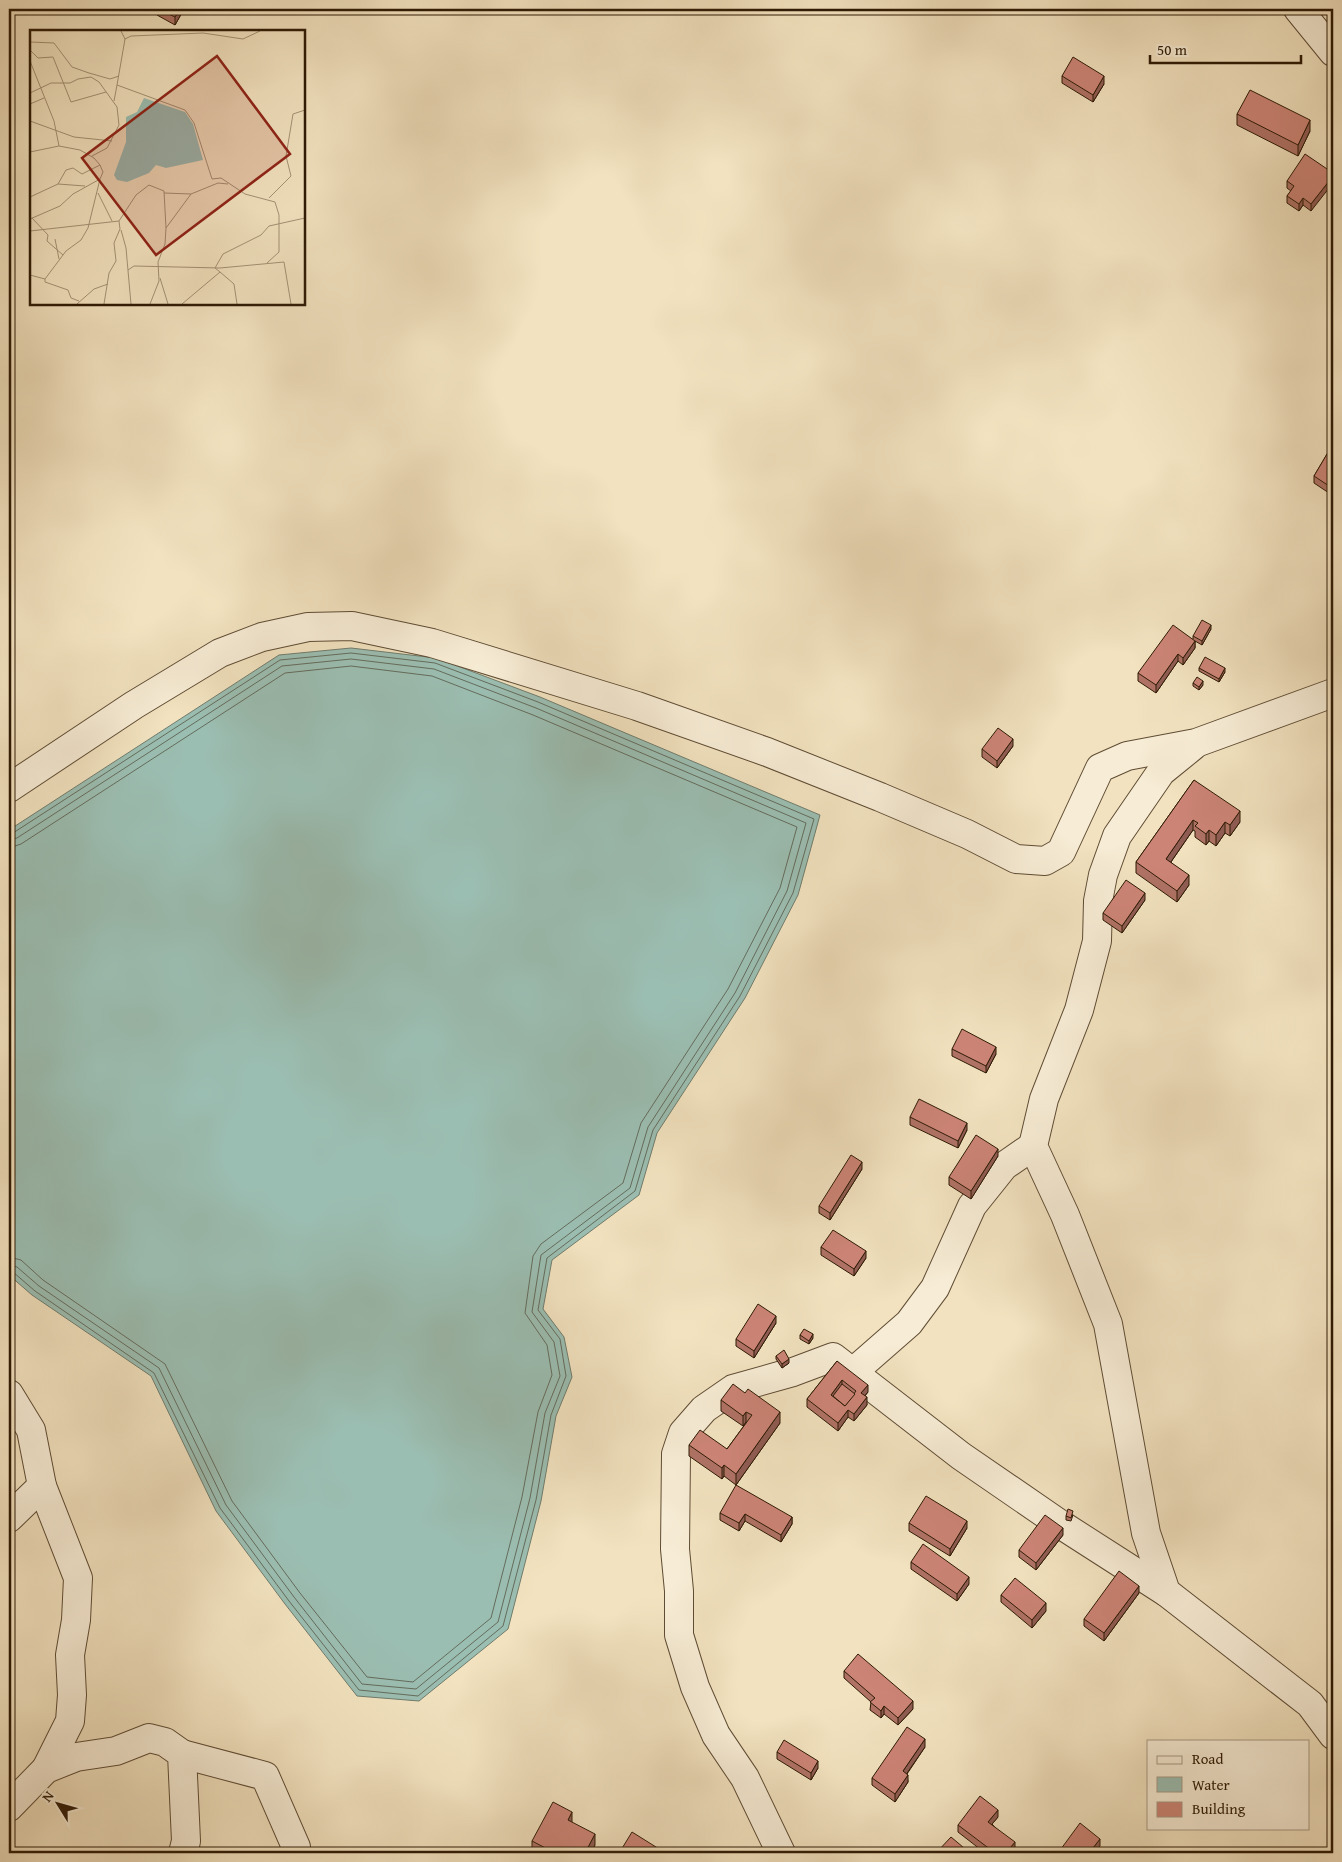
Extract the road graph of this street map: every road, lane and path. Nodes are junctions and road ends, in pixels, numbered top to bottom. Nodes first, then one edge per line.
1 (1298, 9) edge
2 (1333, 52) edge
3 (1333, 693) edge
4 (1196, 743) junction
5 (9, 788) edge
6 (1034, 1146) junction
7 (853, 1372) junction
8 (9, 1394) edge
9 (42, 1486) junction
10 (9, 1518) edge
11 (1166, 1592) junction
12 (1333, 1734) edge
13 (182, 1754) junction
14 (46, 1769) junction
15 (9, 1807) edge
16 (297, 1851) edge
17 (184, 1853) edge
18 (781, 1853) edge

1 - 2 street
3 - 4 street
4 - 5 street
4 - 6 street
6 - 7 street
6 - 11 street
7 - 11 street
7 - 18 street
8 - 9 street
9 - 10 street
9 - 14 street
11 - 12 street
13 - 14 street
13 - 16 street
13 - 17 street
14 - 15 street

